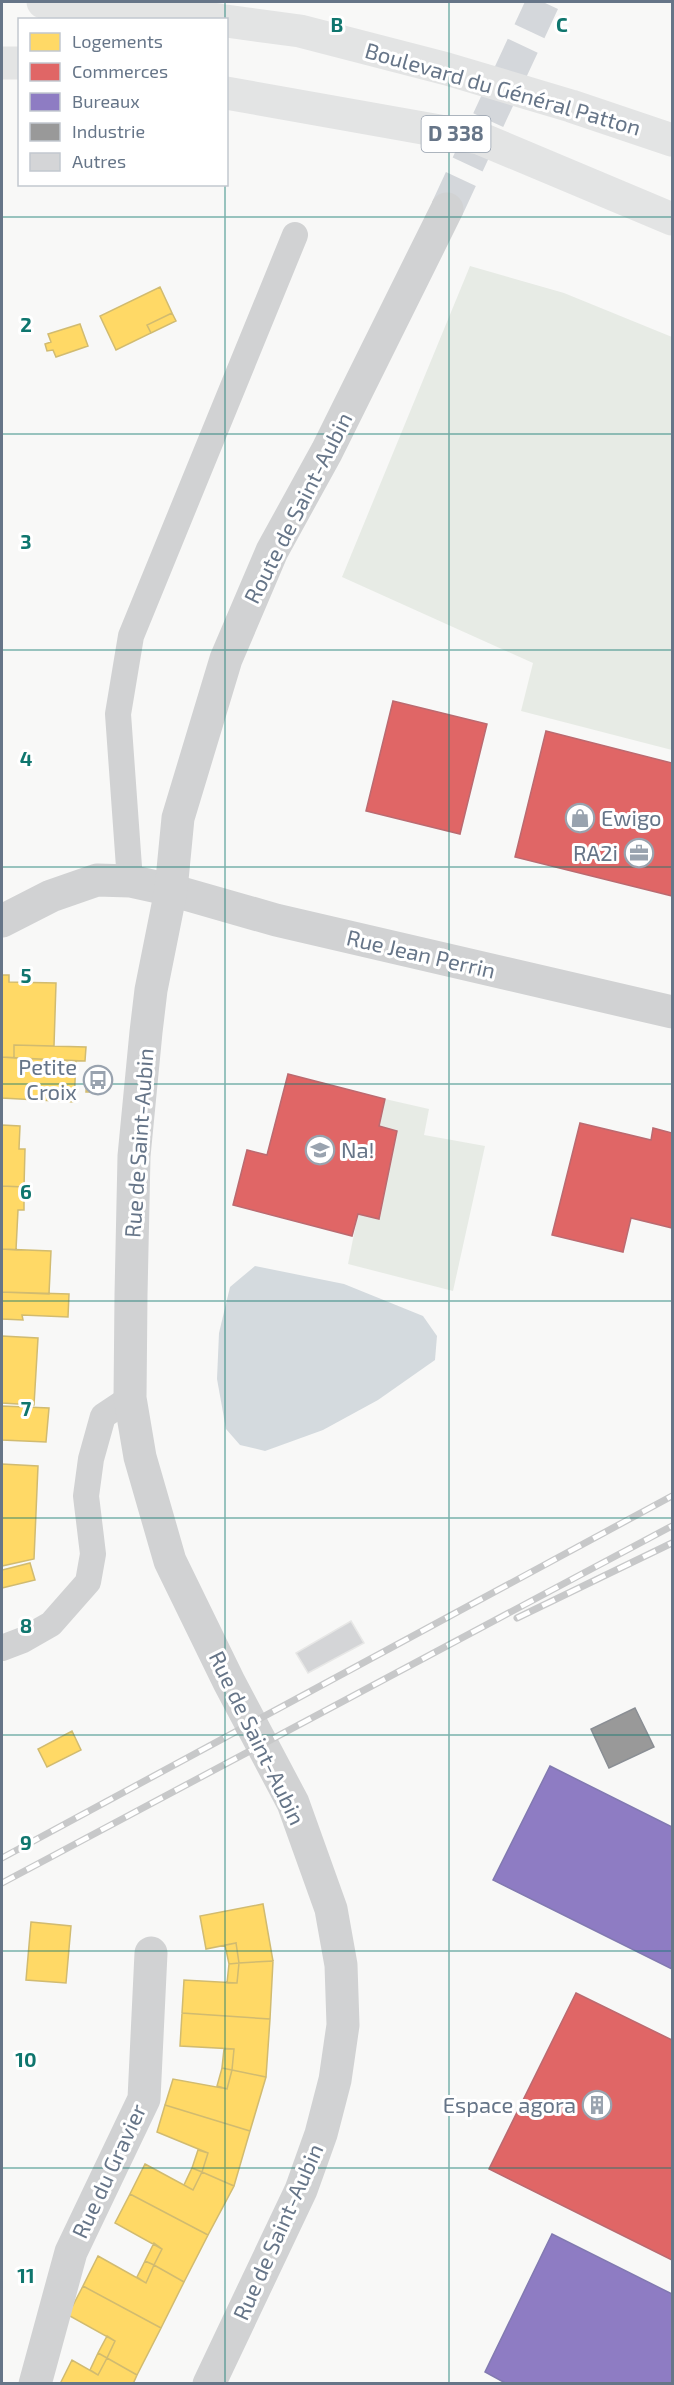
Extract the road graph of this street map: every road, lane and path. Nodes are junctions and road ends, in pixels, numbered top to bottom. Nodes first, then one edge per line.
1 (43, 2) edge
2 (203, 18) edge
3 (228, 21) edge
4 (2, 63) edge
5 (18, 63) edge
6 (228, 93) edge
7 (672, 140) edge
8 (447, 209) tunnel mouth
9 (672, 219) edge
10 (295, 235) dead end
11 (130, 881) junction
12 (171, 890) junction
13 (2, 921) edge
14 (672, 1012) edge
15 (130, 1398) junction
16 (2, 1648) edge
17 (151, 1953) dead end
18 (35, 2384) edge
19 (209, 2384) edge

1 - 2 highway
3 - 7 highway, Boulevard du Général Patton / D 338
4 - 5 highway
6 - 9 highway, D 338
8 - 12 street, Route de Saint-Aubin
10 - 11 lane
11 - 12 street, Rue Jean Perrin
11 - 13 street, Rue Jean Perrin
12 - 14 street, Rue Jean Perrin
12 - 15 street, Rue de Saint-Aubin
15 - 16 lane
15 - 19 street, Rue de Saint-Aubin
17 - 18 street, Rue du Gravier

